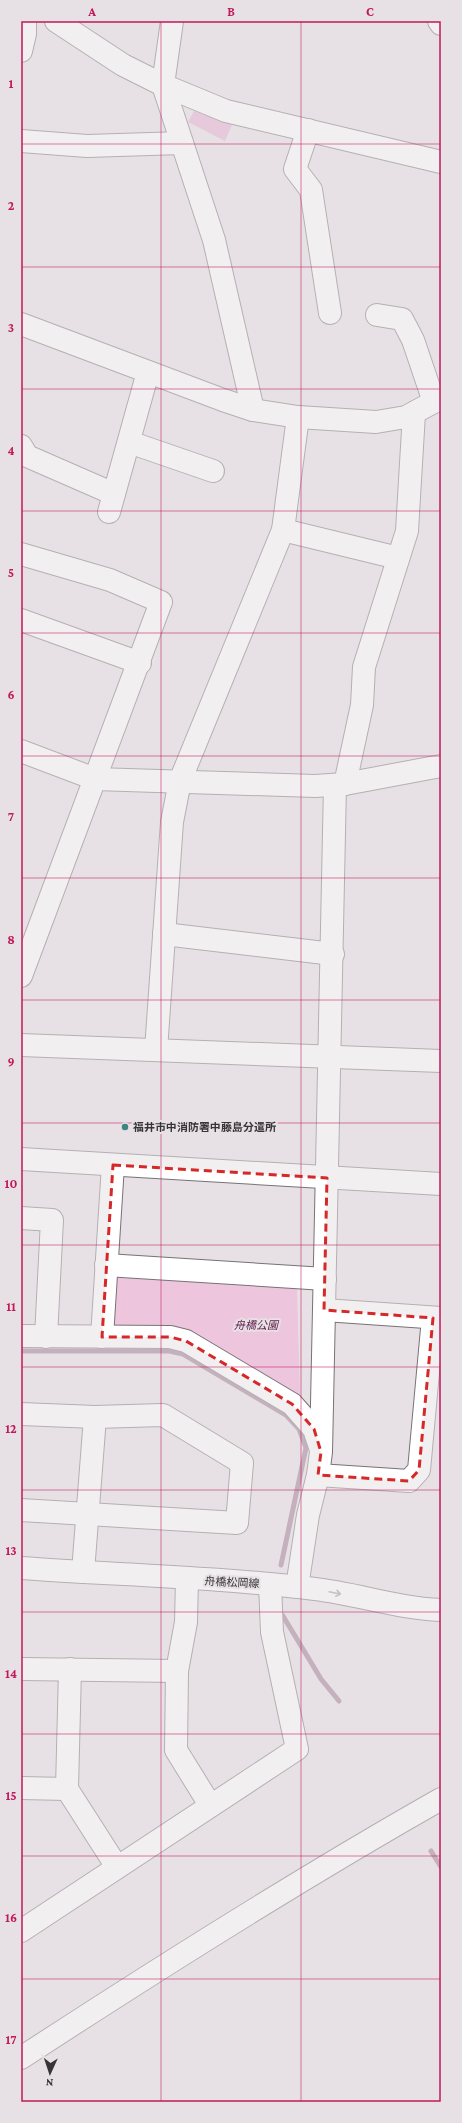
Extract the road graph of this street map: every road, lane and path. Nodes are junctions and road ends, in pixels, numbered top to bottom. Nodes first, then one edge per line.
1 (25, 21) edge
2 (56, 21) edge
3 (172, 21) edge
4 (439, 21) edge
5 (441, 24) edge
6 (21, 51) edge
7 (163, 85) junction
8 (308, 130) junction
9 (21, 141) edge
10 (182, 143) junction
11 (441, 162) edge
12 (330, 313) dead end
13 (377, 315) dead end
14 (21, 324) edge
15 (148, 372) junction
16 (438, 400) edge
17 (253, 410) junction
18 (414, 413) junction
19 (298, 417) junction
20 (128, 442) junction
21 (21, 446) edge
22 (213, 471) dead end
23 (283, 530) junction
24 (21, 554) edge
25 (398, 558) junction
26 (21, 620) edge
27 (140, 663) junction
28 (21, 751) edge
29 (441, 766) edge
30 (95, 778) junction
31 (180, 781) junction
32 (340, 784) junction
33 (164, 934) junction
34 (333, 954) junction
35 (21, 976) edge
36 (21, 1044) edge
37 (156, 1050) junction
38 (331, 1056) junction
39 (441, 1061) edge
40 (21, 1159) edge
41 (113, 1165) junction
42 (327, 1178) junction
43 (441, 1184) edge
44 (21, 1218) edge
45 (106, 1265) junction
46 (324, 1279) junction
47 (324, 1310) junction
48 (437, 1318) edge
49 (21, 1336) edge
50 (46, 1337) junction
51 (102, 1337) junction
52 (21, 1414) edge
53 (433, 1415) edge
54 (95, 1417) junction
55 (321, 1452) junction
56 (318, 1475) junction
57 (21, 1510) edge
58 (88, 1513) junction
59 (21, 1568) edge
60 (83, 1572) junction
61 (187, 1579) junction
62 (270, 1584) junction
63 (297, 1587) junction
64 (441, 1610) edge
65 (21, 1668) edge
66 (70, 1669) junction
67 (177, 1671) junction
68 (21, 1788) edge
69 (67, 1789) junction
70 (441, 1799) edge
71 (210, 1805) junction
72 (117, 1867) junction
73 (21, 1931) edge
74 (21, 2058) edge

1 - 6 street
2 - 7 street
3 - 7 street
4 - 5 street
7 - 8 street
7 - 10 street
8 - 11 street
8 - 12 street
9 - 10 street
10 - 17 street
13 - 16 street
14 - 15 street
15 - 17 street
15 - 20 street
16 - 18 street
17 - 19 street
18 - 19 street
18 - 25 street
19 - 23 street
20 - 21 street
20 - 22 street
23 - 25 street
23 - 31 street
24 - 27 street
25 - 32 street
26 - 27 street
27 - 30 street
28 - 30 street
29 - 32 street
30 - 31 street
30 - 35 street
31 - 32 street
31 - 33 street
32 - 34 street
33 - 34 street
33 - 37 street
34 - 38 street
36 - 37 street
37 - 38 street
38 - 39 street
38 - 42 street
40 - 41 street
41 - 42 street
41 - 45 street
42 - 43 street
42 - 46 street
44 - 50 street
45 - 46 street
45 - 51 street
46 - 47 street
47 - 48 street
47 - 55 street
48 - 53 street
49 - 50 street
50 - 51 street
51 - 55 street
52 - 54 street
53 - 56 street
54 - 58 street
54 - 58 street
55 - 56 street
56 - 63 street
57 - 58 street
58 - 60 street
59 - 60 street, 舟橋松岡線
60 - 61 street, 舟橋松岡線
61 - 62 street, 舟橋松岡線
61 - 67 street
62 - 63 street, 舟橋松岡線
62 - 71 street
63 -> 64 street, 舟橋松岡線
65 - 66 street
66 - 67 street
66 - 69 street
67 - 71 street
68 - 69 street
69 - 72 street
70 - 74 street
71 - 72 street
72 - 73 street

